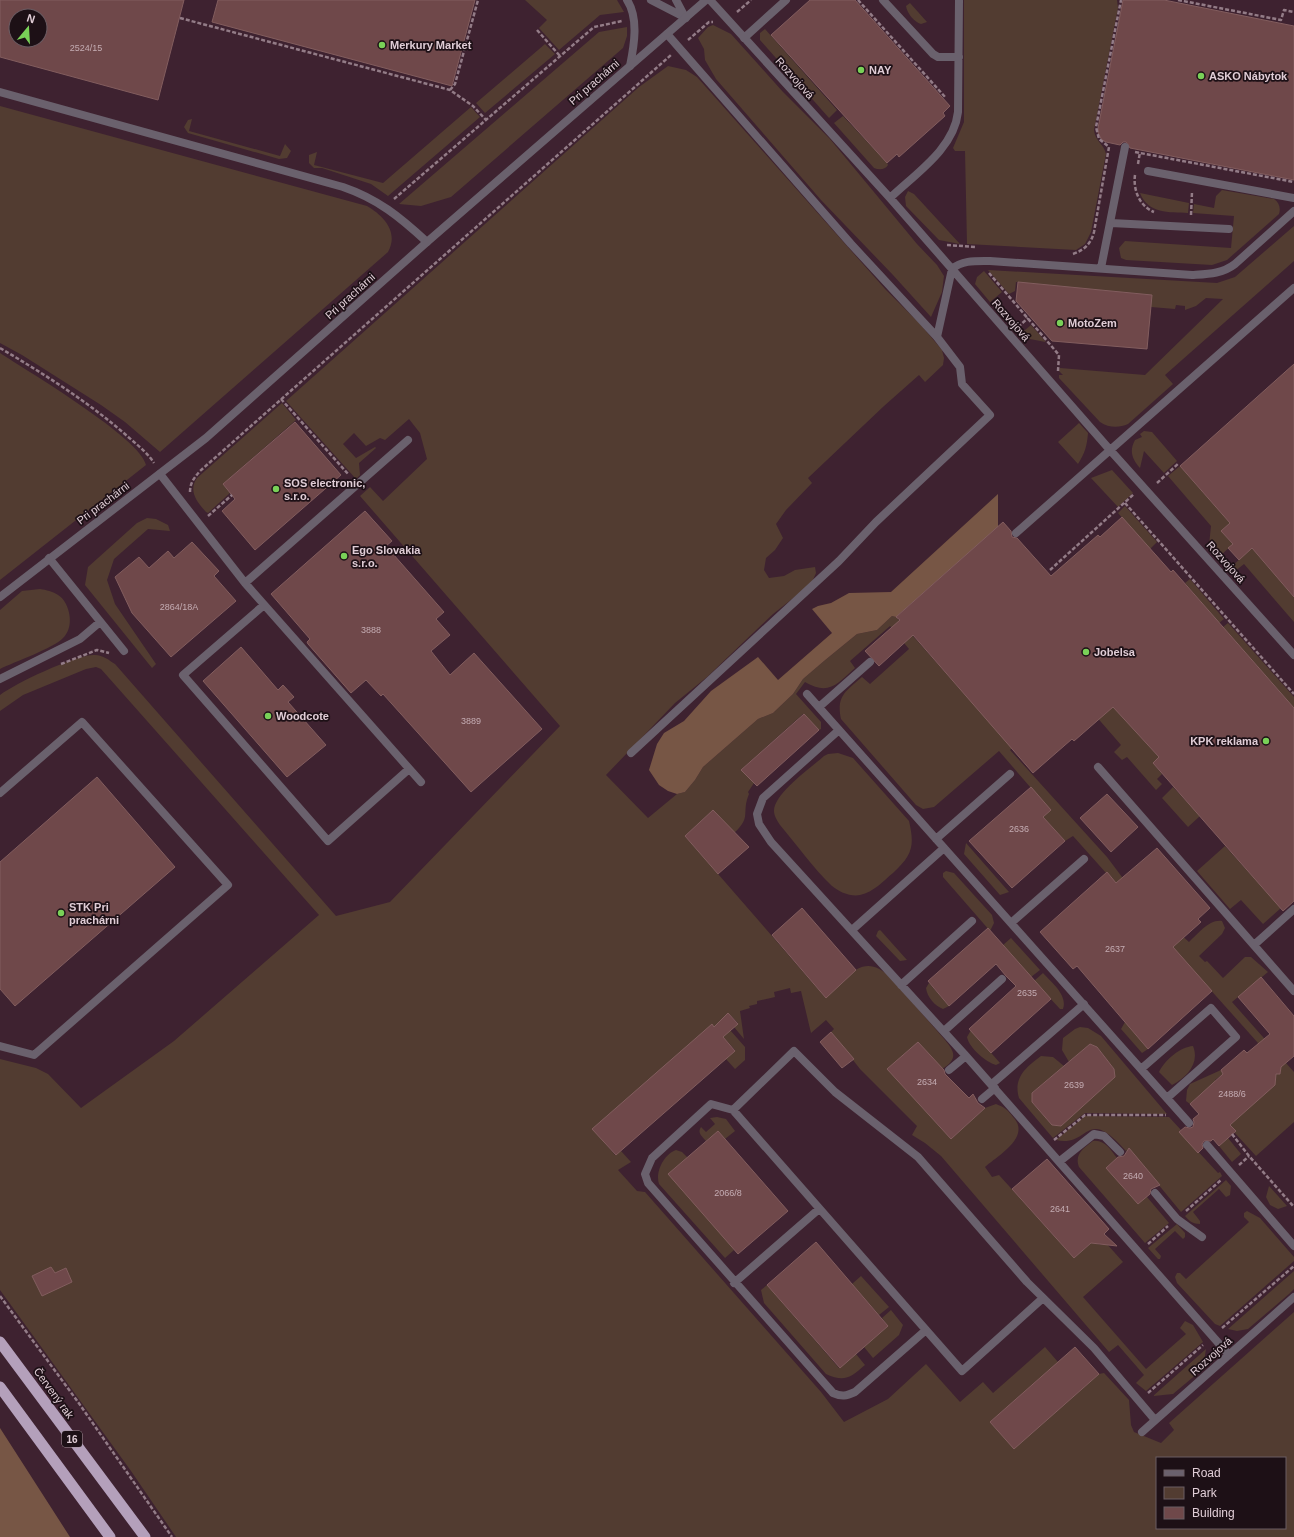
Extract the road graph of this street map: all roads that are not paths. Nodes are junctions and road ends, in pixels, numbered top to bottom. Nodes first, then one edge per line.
1 (627, 0) edge
2 (651, 0) edge
3 (676, 0) edge
4 (706, 0) edge
5 (710, 0) edge
6 (786, 0) edge
7 (883, 0) edge
8 (959, 0) edge
9 (686, 18) junction
10 (667, 34) junction
11 (744, 38) junction
12 (959, 57) junction
13 (630, 66) junction
14 (0, 92) edge
15 (1125, 148) road end
16 (1148, 171) dead end
17 (890, 198) junction
18 (1294, 198) edge
19 (1294, 211) edge
20 (1111, 223) junction
21 (1229, 229) dead end
22 (427, 242) junction
23 (1101, 268) junction
24 (952, 269) junction
25 (1294, 288) edge
26 (937, 337) junction
27 (408, 440) dead end
28 (1110, 450) junction
29 (160, 474) junction
30 (1016, 533) dead end
31 (49, 558) junction
32 (245, 583) junction
33 (0, 597) edge
34 (264, 604) junction
35 (100, 622) junction
36 (124, 651) road end
37 (1294, 655) edge
38 (870, 662) dead end
39 (0, 679) edge
40 (807, 694) dead end
41 (819, 707) junction
42 (839, 730) junction
43 (631, 752) dead end
44 (1098, 767) dead end
45 (409, 769) junction
46 (1010, 774) dead end
47 (421, 782) dead end
48 (0, 793) edge
49 (936, 839) junction
50 (944, 848) junction
51 (1084, 859) dead end
52 (1294, 909) edge
53 (972, 921) dead end
54 (1011, 923) junction
55 (852, 930) junction
56 (1254, 945) junction
57 (1002, 979) dead end
58 (901, 985) junction
59 (1294, 991) edge
60 (1084, 1004) junction
61 (944, 1031) junction
62 (0, 1046) edge
63 (966, 1056) junction
64 (949, 1070) dead end
65 (1142, 1070) junction
66 (994, 1086) junction
67 (1167, 1098) junction
68 (982, 1099) dead end
69 (733, 1110) junction
70 (1189, 1123) dead end
71 (1207, 1145) dead end
72 (1120, 1152) dead end
73 (1060, 1161) junction
74 (1154, 1193) dead end
75 (819, 1210) junction
76 (1202, 1237) dead end
77 (1294, 1246) edge
78 (734, 1283) junction
79 (1294, 1297) edge
80 (1043, 1298) junction
81 (926, 1330) junction
82 (0, 1342) edge
83 (1229, 1355) junction
84 (0, 1387) edge
85 (1155, 1420) junction
86 (1142, 1432) dead end
87 (110, 1537) edge
88 (144, 1537) edge

1 - 13 street
2 - 9 street
3 - 9 street
4 - 9 street, Pri prachárni
5 - 11 street, Rozvojová
6 - 11 street
7 - 12 street
8 - 12 street
9 - 10 street, Pri prachárni
10 - 13 street, Pri prachárni
10 - 26 street
11 - 17 street, Rozvojová
12 - 17 street
13 - 22 street, Pri prachárni
14 - 22 street
15 - 20 street
16 - 18 street
17 - 24 street, Rozvojová
19 - 23 street
20 - 21 street
20 - 23 street
22 - 29 street, Pri prachárni
23 - 24 street
24 - 26 street
24 - 28 street, Rozvojová
25 - 28 street
26 - 43 street
27 - 32 street
28 - 30 street
28 - 37 street, Rozvojová
29 - 31 street, Pri prachárni
29 - 32 street
31 - 33 street, Pri prachárni
31 - 35 street
32 - 34 street
34 - 45 street
34 - 45 street
35 - 36 street
35 - 39 street
38 - 41 street
40 - 41 street
41 - 42 street
42 - 49 street
42 - 55 street
44 - 56 street
45 - 47 street
46 - 49 street
48 - 62 street
49 - 50 street
50 - 54 street
50 - 55 street
51 - 54 street
52 - 56 street
53 - 58 street
54 - 60 street
55 - 58 street
56 - 59 street
57 - 61 street
58 - 61 street
60 - 65 street
60 - 66 street
61 - 63 street
63 - 64 street
63 - 66 street
65 - 67 street
65 - 67 street
66 - 68 street
66 - 73 street
67 - 70 street
69 - 75 street
69 - 78 street
69 - 80 street
71 - 77 street
72 - 73 street
73 - 83 street
74 - 76 street
75 - 78 street
75 - 81 street
78 - 81 street
79 - 83 street, Rozvojová
80 - 81 street
80 - 85 street
82 - 88 highway, Červený rak / 16
83 - 85 street, Rozvojová
84 - 87 highway, 16
85 - 86 street, Rozvojová

